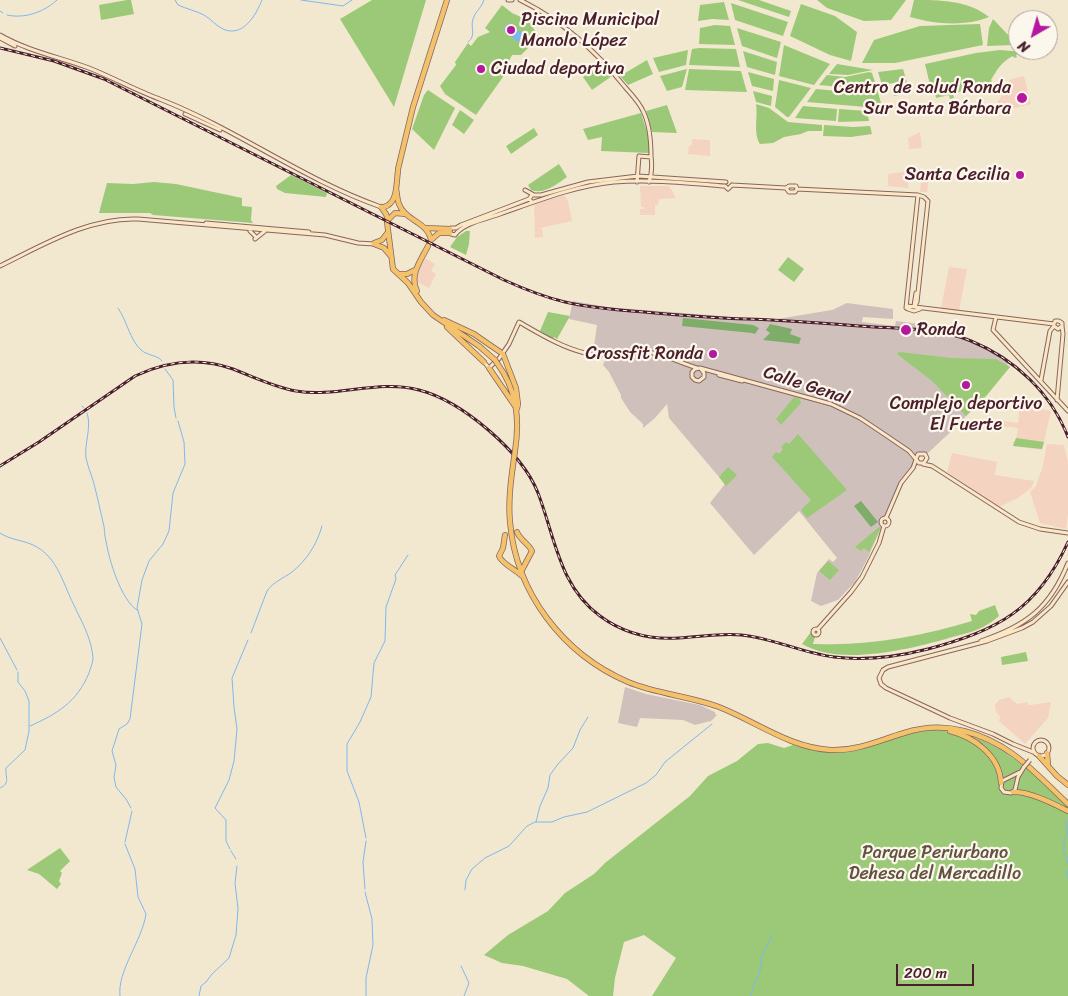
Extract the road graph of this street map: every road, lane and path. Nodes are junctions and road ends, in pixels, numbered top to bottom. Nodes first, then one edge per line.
1 (446, 0) edge
2 (508, 0) edge
3 (512, 0) edge
4 (520, 0) edge
5 (2, 37) edge
6 (429, 56) junction
7 (68, 61) junction
8 (158, 99) junction
9 (191, 116) junction
10 (200, 118) junction
11 (210, 125) junction
12 (244, 140) junction
13 (652, 157) junction
14 (638, 176) junction
15 (650, 177) junction
16 (637, 182) junction
17 (648, 182) junction
18 (725, 184) junction
19 (396, 190) junction
20 (525, 190) dead end
21 (540, 195) junction
22 (918, 197) junction
23 (532, 200) junction
24 (382, 207) junction
25 (396, 213) junction
26 (406, 214) junction
27 (388, 221) junction
28 (188, 223) junction
29 (239, 226) junction
30 (426, 228) junction
31 (244, 229) junction
32 (278, 229) junction
33 (258, 230) junction
34 (265, 230) junction
35 (457, 230) junction
36 (450, 231) junction
37 (388, 232) junction
38 (257, 235) junction
39 (325, 235) junction
40 (374, 244) junction
41 (428, 246) dead end
42 (391, 256) junction
43 (0, 266) edge
44 (416, 269) junction
45 (399, 274) junction
46 (916, 306) junction
47 (996, 317) junction
48 (440, 319) junction
49 (1054, 325) junction
50 (1062, 326) junction
51 (498, 360) junction
52 (484, 362) joint
53 (687, 365) junction
54 (489, 368) junction
55 (699, 369) junction
56 (691, 375) junction
57 (719, 375) junction
58 (733, 377) junction
59 (704, 378) junction
60 (745, 381) junction
61 (1040, 381) junction
62 (1057, 400) junction
63 (517, 409) junction
64 (1068, 411) edge
65 (909, 451) junction
66 (920, 454) junction
67 (927, 458) junction
68 (916, 459) junction
69 (922, 464) junction
70 (932, 466) junction
71 (913, 468) junction
72 (517, 532) dead end
73 (1067, 533) edge
74 (505, 535) dead end
75 (516, 554) junction
76 (529, 558) junction
77 (1068, 563) edge
78 (508, 564) junction
79 (524, 577) junction
80 (1068, 582) edge
81 (1051, 596) junction
82 (1056, 600) junction
83 (1047, 602) junction
84 (1051, 606) junction
85 (1037, 612) junction
86 (1037, 619) junction
87 (818, 629) dead end
88 (965, 646) junction
89 (936, 728) junction
90 (1033, 744) junction
91 (1022, 747) junction
92 (1033, 752) junction
93 (1047, 753) junction
94 (1039, 756) junction
95 (1031, 760) junction
96 (1048, 765) junction
97 (1020, 772) junction
98 (1011, 778) junction
99 (1016, 782) junction
100 (1001, 783) junction
101 (1068, 785) edge
102 (1014, 792) junction
103 (1067, 803) edge
104 (1068, 811) edge

1 - 6 main road
1 - 6 main road
2 - 3 main road
4 - 13 main road
5 - 7 main road
5 - 7 main road
6 - 19 main road
7 - 8 main road
8 - 9 main road
8 - 10 main road
9 - 10 main road
9 - 11 main road
10 - 11 main road
10 - 12 main road
11 - 12 main road
12 - 24 main road
13 - 14 main road
13 - 15 main road
14 - 15 main road
14 - 16 main road
14 - 21 main road
15 - 17 main road
15 - 18 main road
16 - 17 main road
16 - 23 main road
17 - 18 main road
18 - 22 main road
19 - 24 main road
19 - 25 main road
19 - 26 main road
20 - 21 main road
21 - 23 main road
22 - 46 main road
22 - 46 main road
23 - 35 main road
24 - 25 main road
24 - 27 main road
25 - 26 main road
25 - 27 main road
26 - 30 main road
27 - 37 main road
28 - 29 main road
28 - 31 main road
28 - 43 main road
29 - 32 main road
29 - 33 main road
30 - 36 main road
30 - 36 main road
31 - 33 main road
31 - 38 main road
32 - 33 main road
32 - 39 main road
33 - 34 main road
33 - 38 main road
34 - 38 main road
34 - 39 main road
35 - 36 main road
35 - 36 main road
37 - 40 main road
37 - 42 main road
39 - 40 main road
40 - 42 main road
41 - 44 main road
42 - 45 main road
44 - 45 main road
44 - 48 main road
45 - 48 main road
46 - 47 main road
47 - 49 main road
47 - 61 main road
48 - 51 main road
48 - 51 main road
48 - 52 main road
49 - 50 main road
49 - 50 main road
49 - 61 main road
50 - 62 main road
51 - 53 main road, Calle Genal
51 - 54 main road
51 - 63 main road
51 - 63 main road
52 - 54 main road
53 - 55 main road, Calle Genal
53 - 56 main road
54 - 63 main road
55 - 56 main road
55 - 58 main road, Calle Genal
55 - 59 main road
56 - 59 main road
57 - 58 main road, Calle Genal
57 - 59 main road, Calle Genal
57 - 60 main road, Calle Genal
58 - 60 main road, Calle Genal
60 - 65 main road, Calle Genal
61 - 62 main road
62 - 64 main road
63 - 75 main road, bridge
65 - 66 main road, Calle Genal
65 - 68 main road, Calle Genal
66 - 67 main road
66 - 68 main road
67 - 69 main road
67 - 70 main road
68 - 69 main road
68 - 71 main road
69 - 70 main road
69 - 71 main road
70 - 73 main road
71 - 87 main road
72 - 76 main road
74 - 78 main road
75 - 76 main road
75 - 78 main road
75 - 79 main road
76 - 79 main road
77 - 81 main road
78 - 79 main road
79 - 89 main road
80 - 82 main road
81 - 82 main road
81 - 83 main road
82 - 84 main road
83 - 84 main road
83 - 85 main road
84 - 86 main road
85 - 86 main road
85 - 88 main road
86 - 88 main road
88 - 91 main road
89 - 100 main road
89 - 103 main road
90 - 91 main road
90 - 92 main road
90 - 93 main road
91 - 92 main road
92 - 94 main road
92 - 95 main road
93 - 94 main road
93 - 96 main road
94 - 95 main road
94 - 96 main road
95 - 97 main road, bridge
96 - 101 main road
97 - 98 main road
97 - 99 main road
98 - 99 main road
98 - 100 main road
99 - 102 main road
100 - 102 main road
102 - 104 main road

